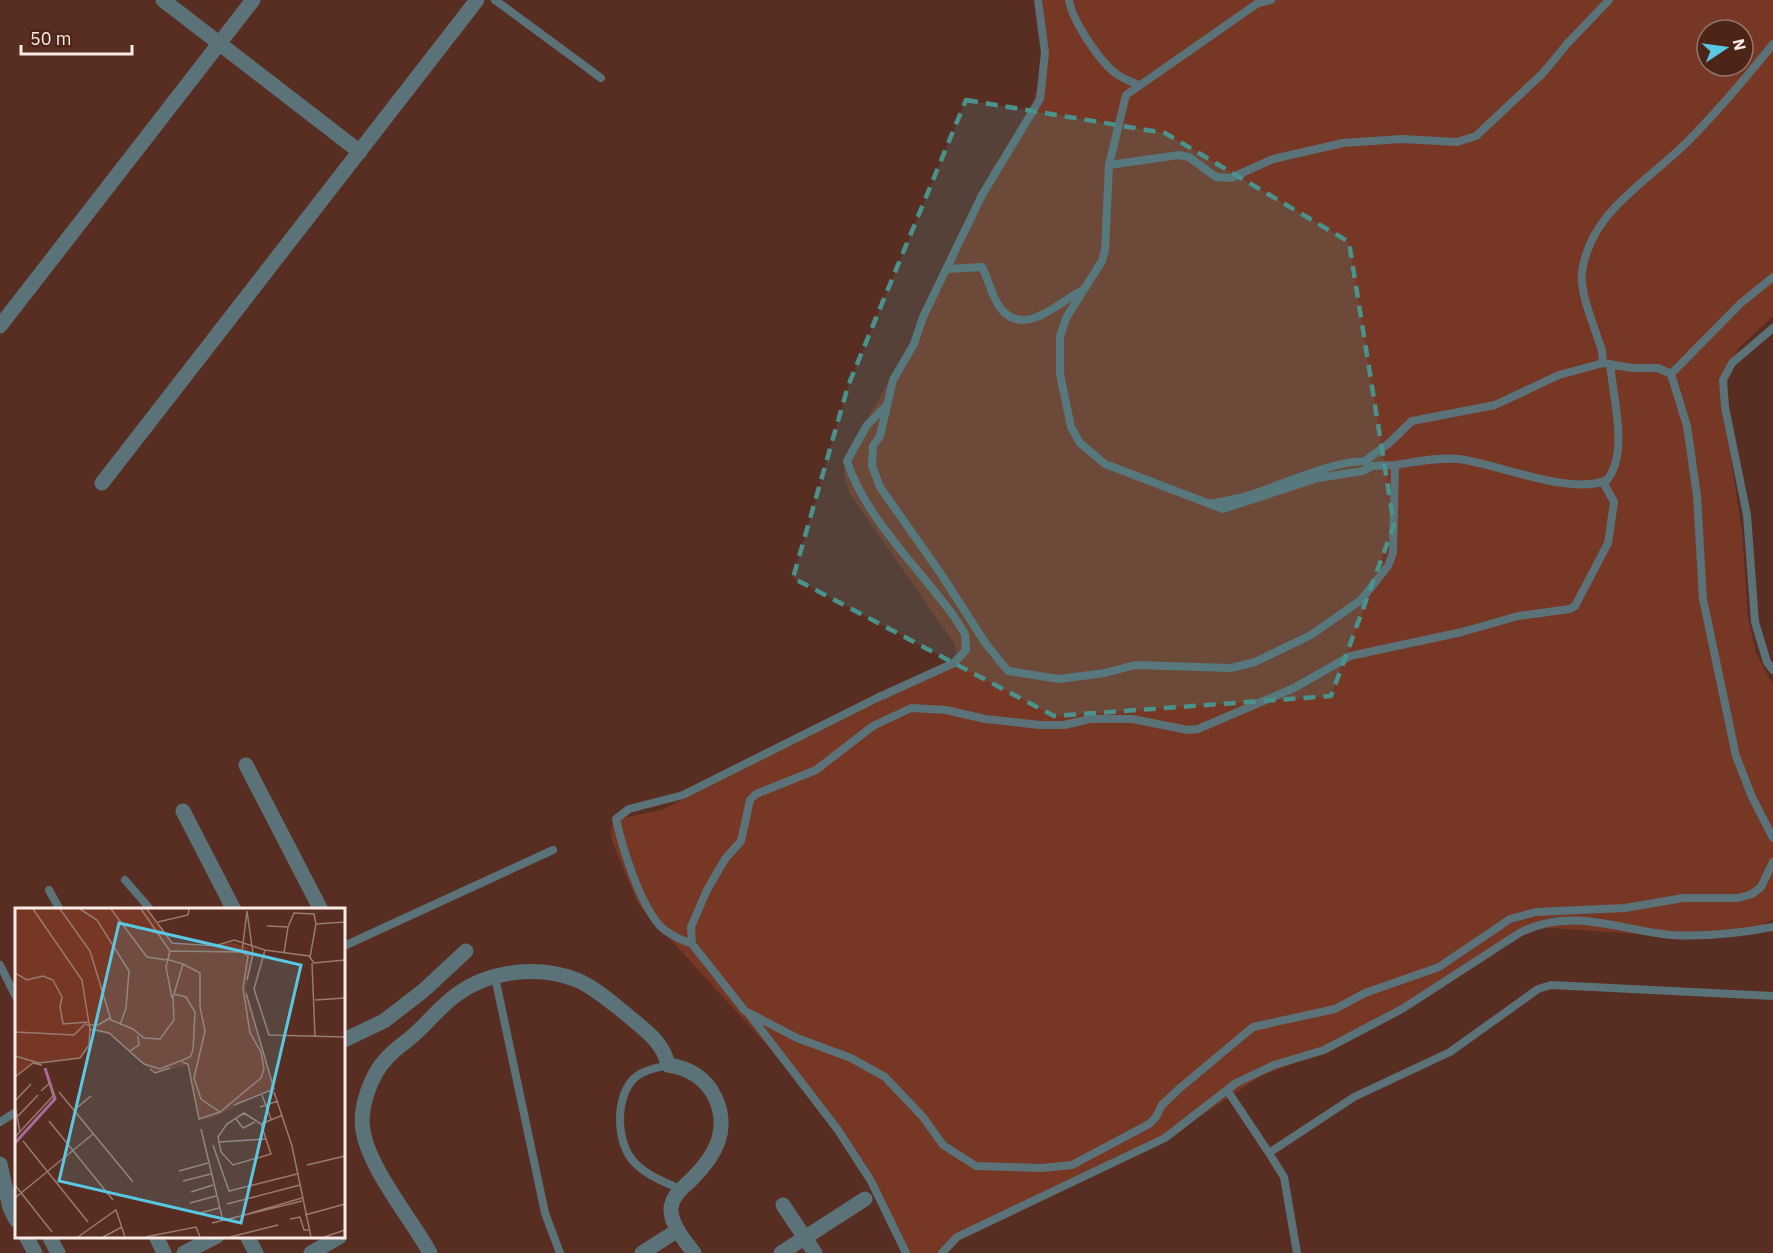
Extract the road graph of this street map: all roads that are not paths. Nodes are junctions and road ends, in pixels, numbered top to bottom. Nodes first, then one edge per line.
1 (164, 0) edge
2 (253, 0) edge
3 (477, 0) edge
4 (495, 0) edge
5 (1038, 0) edge
6 (1070, 0) edge
7 (1270, 0) edge
8 (1609, 0) edge
9 (219, 44) junction
10 (1773, 44) edge
11 (601, 78) dead end
12 (1139, 85) junction
13 (360, 152) junction
14 (1109, 165) junction
15 (948, 269) junction
16 (1773, 277) edge
17 (1082, 290) junction
18 (0, 326) edge
19 (1773, 328) edge
20 (1606, 364) junction
21 (1671, 375) junction
22 (886, 406) junction
23 (1368, 463) junction
24 (1395, 465) junction
25 (1604, 482) junction
26 (102, 483) dead end
27 (1773, 670) edge
28 (246, 765) dead end
29 (183, 812) dead end
30 (1773, 838) edge
31 (553, 850) dead end
32 (1773, 862) edge
33 (125, 880) dead end
34 (49, 890) dead end
35 (59, 908) edge
36 (150, 908) edge
37 (233, 908) edge
38 (320, 908) edge
39 (1773, 927) edge
40 (692, 944) junction
41 (345, 946) edge
42 (466, 951) dead end
43 (0, 965) edge
44 (495, 977) junction
45 (15, 994) edge
46 (1773, 996) edge
47 (746, 1010) junction
48 (345, 1040) edge
49 (668, 1065) junction
50 (1227, 1090) junction
51 (15, 1113) edge
52 (0, 1122) edge
53 (1269, 1153) junction
54 (2, 1169) edge
55 (15, 1185) edge
56 (680, 1189) junction
57 (865, 1199) dead end
58 (783, 1205) dead end
59 (15, 1218) edge
60 (678, 1230) junction
61 (806, 1237) junction
62 (27, 1238) edge
63 (157, 1238) edge
64 (213, 1238) edge
65 (248, 1238) edge
66 (337, 1238) edge
67 (35, 1253) edge
68 (164, 1253) edge
69 (184, 1253) edge
70 (256, 1253) edge
71 (311, 1253) edge
72 (430, 1253) edge
73 (560, 1253) edge
74 (642, 1253) edge
75 (694, 1253) edge
76 (781, 1253) edge
77 (815, 1253) edge
78 (906, 1253) edge
79 (942, 1253) edge
80 (1297, 1253) edge

1 - 9 street
2 - 9 street
3 - 13 street
4 - 11 lane
5 - 15 lane
6 - 12 lane
7 - 12 lane
8 - 14 lane
9 - 13 street
9 - 18 street
10 - 20 lane
12 - 14 lane
13 - 26 street
14 - 17 lane
15 - 17 lane
15 - 22 lane
16 - 21 lane
17 - 23 lane
19 - 27 lane
20 - 21 lane
20 - 23 lane
20 - 25 lane
21 - 30 lane
22 - 24 lane
22 - 40 lane
23 - 24 lane
24 - 25 lane
25 - 40 lane
28 - 38 street
29 - 37 street
31 - 41 lane
32 - 47 lane
33 - 36 lane
34 - 35 lane
39 - 50 lane
40 - 47 lane
42 - 48 street
43 - 45 lane
44 - 49 street
44 - 72 street
44 - 73 lane
46 - 53 lane
47 - 78 lane
49 - 56 street
49 - 56 lane
50 - 53 lane
50 - 79 lane
51 - 52 lane
53 - 80 lane
54 - 55 street
54 - 59 street
56 - 60 street
57 - 61 street
58 - 61 street
60 - 74 street
60 - 75 street
61 - 76 street
61 - 77 street
62 - 67 street
63 - 68 street
64 - 69 street
65 - 70 street
66 - 71 street

